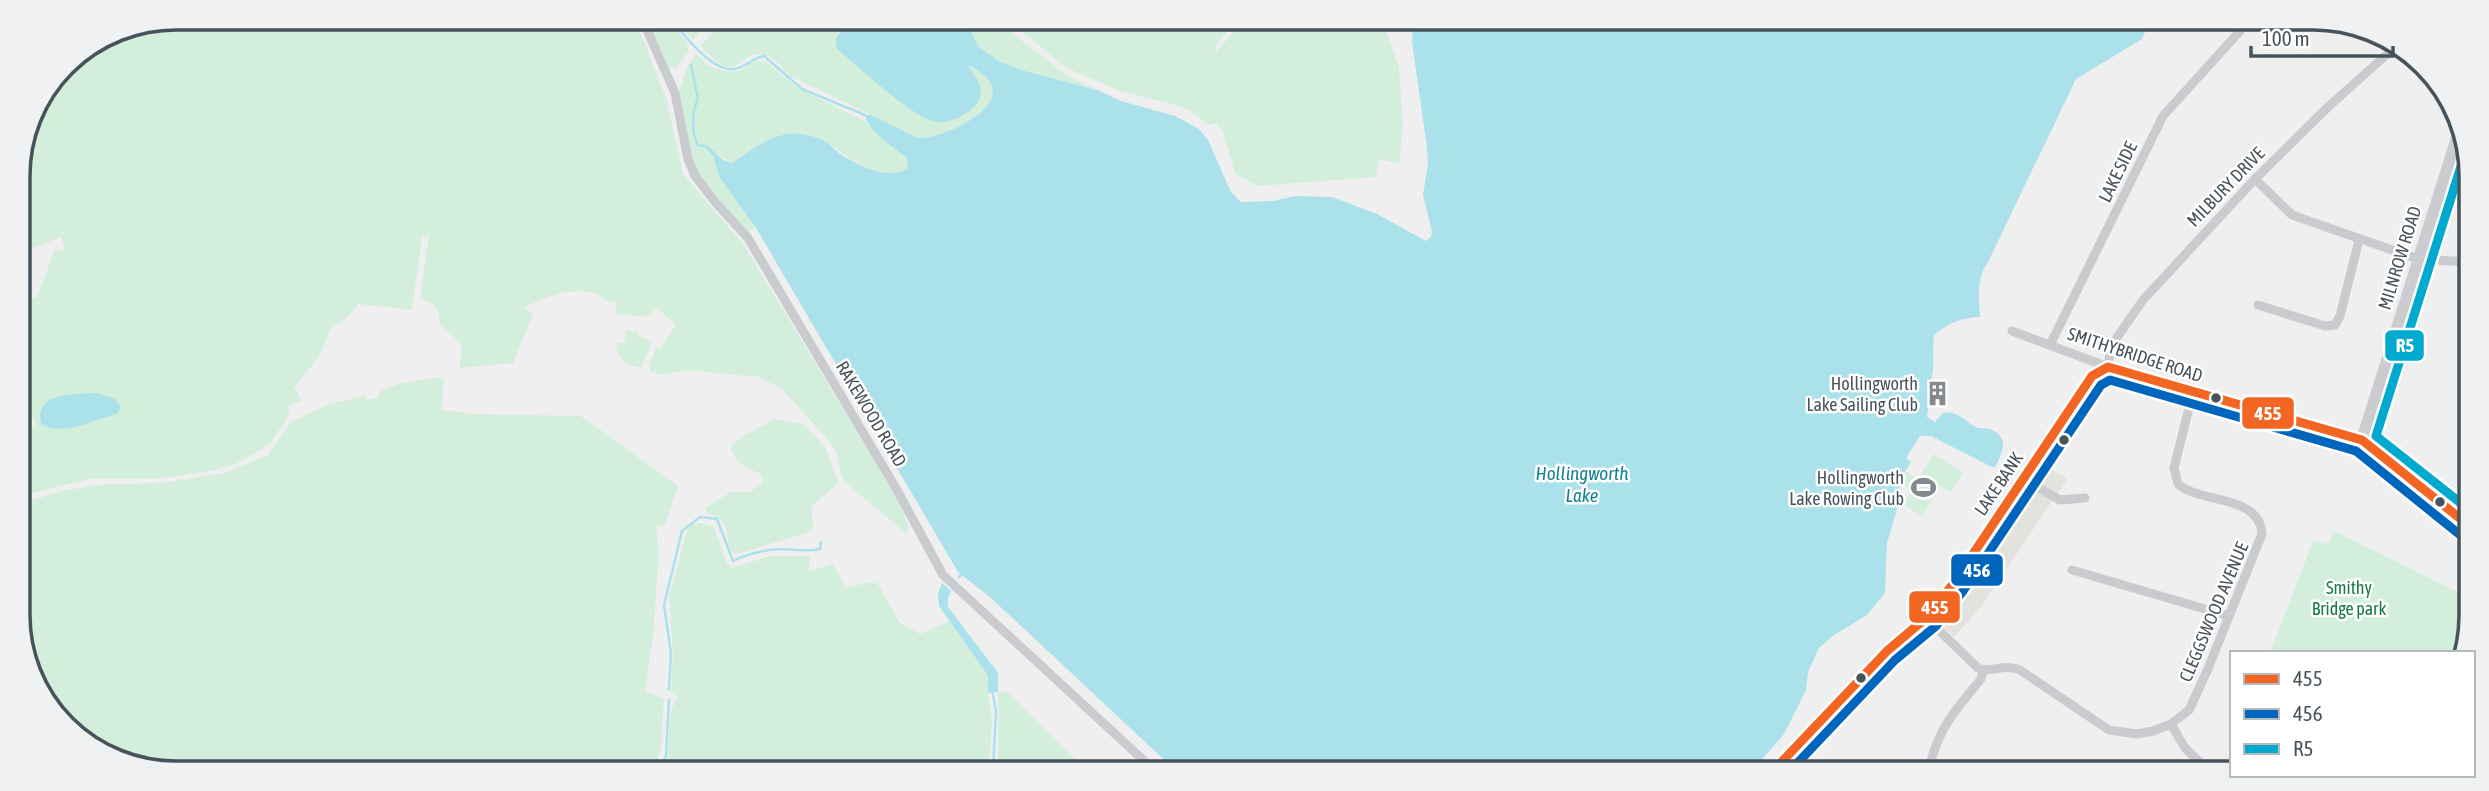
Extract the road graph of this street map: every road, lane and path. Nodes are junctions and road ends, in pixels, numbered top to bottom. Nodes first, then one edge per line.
1 (647, 30) edge
2 (2240, 31) dead end
3 (2390, 52) edge
4 (2455, 144) edge
5 (2255, 179) junction
6 (2360, 240) junction
7 (2418, 259) junction
8 (2459, 261) edge
9 (2258, 305) dead end
10 (2012, 331) dead end
11 (2050, 345) junction
12 (2108, 367) junction
13 (2193, 393) junction
14 (2362, 440) junction
15 (2024, 480) junction
16 (2085, 498) dead end
17 (2459, 518) edge
18 (2072, 570) dead end
19 (2230, 616) junction
20 (1926, 618) junction
21 (1983, 671) junction
22 (2171, 724) junction
23 (1144, 761) edge
24 (1782, 761) edge
25 (1931, 761) edge
26 (2199, 761) edge

1 - 23 street, RAKEWOOD ROAD
2 - 11 street, LAKE SIDE
3 - 5 street, MILBURY DRIVE
4 - 7 main road, MILNROW ROAD
5 - 6 street
5 - 12 street, MILBURY DRIVE
6 - 7 street
6 - 9 street
7 - 8 street
7 - 14 main road, MILNROW ROAD
10 - 11 street, SMITHYBRIDGE ROAD
11 - 12 street, SMITHYBRIDGE ROAD
12 - 13 main road, SMITHYBRIDGE ROAD
12 - 15 main road, LAKE BANK
13 - 14 main road, SMITHYBRIDGE ROAD
13 - 19 street, CLEGGSWOOD AVENUE
14 - 17 street, SMITHYBRIDGE ROAD
15 - 16 street
15 - 20 main road, LAKE BANK
18 - 19 street
19 - 22 street, CLEGGSWOOD AVENUE
20 - 21 street
20 - 24 main road, LAKE BANK
21 - 22 street
21 - 25 street
22 - 26 street

